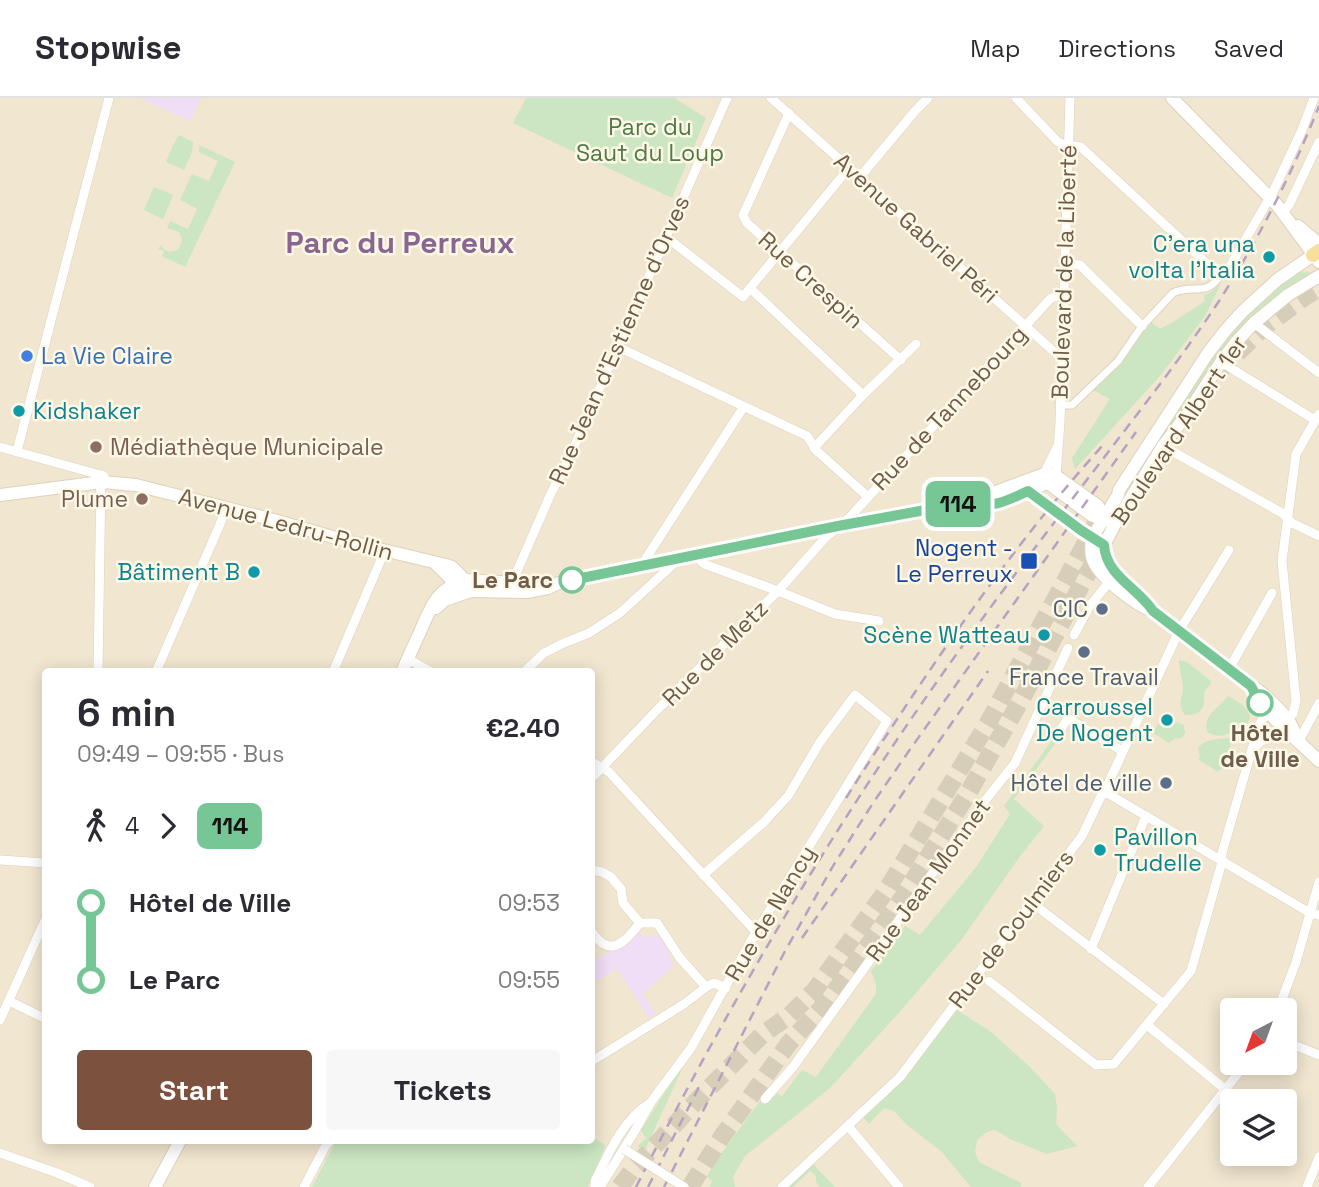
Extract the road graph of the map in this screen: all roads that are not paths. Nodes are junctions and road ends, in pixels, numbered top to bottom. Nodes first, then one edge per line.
1 (109, 98) edge
2 (727, 98) edge
3 (771, 98) edge
4 (928, 98) edge
5 (1016, 98) edge
6 (1070, 98) edge
7 (1172, 98) edge
8 (1314, 98) edge
9 (789, 113) junction
10 (1319, 142) edge
11 (1069, 145) junction
12 (849, 167) junction
13 (860, 177) junction
14 (1276, 205) junction
15 (665, 236) junction
16 (779, 252) junction
17 (1317, 253) edge
18 (1064, 264) junction
19 (1220, 276) junction
20 (1319, 276) edge
21 (750, 288) junction
22 (1063, 295) junction
23 (1254, 323) junction
24 (1024, 326) junction
25 (1142, 326) junction
26 (916, 345) dead end
27 (618, 347) junction
28 (1061, 358) junction
29 (901, 360) junction
30 (1221, 362) junction
31 (1319, 373) edge
32 (863, 395) junction
33 (1059, 405) junction
34 (743, 408) junction
35 (1317, 417) edge
36 (1163, 446) junction
37 (0, 447) edge
38 (814, 448) junction
39 (18, 451) junction
40 (102, 478) junction
41 (1049, 478) junction
42 (0, 495) edge
43 (867, 496) junction
44 (974, 504) junction
45 (227, 508) junction
46 (1288, 518) junction
47 (1106, 521) junction
48 (838, 526) junction
49 (1319, 536) edge
50 (385, 550) junction
51 (1229, 550) dead end
52 (695, 556) junction
53 (679, 559) junction
54 (641, 566) junction
55 (1113, 577) junction
56 (511, 582) junction
57 (559, 583) junction
58 (463, 584) junction
59 (484, 585) junction
60 (778, 591) junction
61 (1272, 593) dead end
62 (426, 618) junction
63 (879, 621) dead end
64 (1179, 631) junction
65 (1074, 635) dead end
66 (1068, 649) dead end
67 (408, 659) junction
68 (98, 668) edge
69 (158, 668) edge
70 (334, 668) edge
71 (404, 668) edge
72 (424, 668) edge
73 (528, 668) edge
74 (1229, 669) junction
75 (1319, 703) edge
76 (1282, 721) junction
77 (1056, 737) dead end
78 (1299, 741) junction
79 (1251, 750) junction
80 (1122, 751) junction
81 (1319, 761) edge
82 (595, 764) edge
83 (602, 767) junction
84 (595, 775) edge
85 (1107, 793) junction
86 (1146, 816) junction
87 (0, 860) edge
88 (1222, 862) junction
89 (42, 863) edge
90 (595, 871) edge
91 (703, 875) junction
92 (1319, 882) edge
93 (1031, 902) junction
94 (1314, 914) edge
95 (640, 923) junction
96 (42, 927) edge
97 (756, 932) junction
98 (595, 935) edge
99 (1091, 949) junction
100 (989, 981) dead end
101 (706, 987) junction
102 (726, 988) junction
103 (1282, 998) edge
104 (9, 1001) junction
105 (1164, 1004) junction
106 (42, 1017) edge
107 (0, 1020) edge
108 (1147, 1025) junction
109 (1297, 1046) edge
110 (1319, 1055) edge
111 (595, 1059) edge
112 (1225, 1089) edge
113 (1220, 1097) edge
114 (765, 1099) dead end
115 (651, 1102) junction
116 (848, 1126) junction
117 (178, 1144) edge
118 (327, 1144) edge
119 (624, 1149) junction
120 (0, 1153) edge
121 (1319, 1157) edge
122 (90, 1187) edge
123 (155, 1187) edge
124 (304, 1187) edge
125 (598, 1187) edge
126 (684, 1187) edge
127 (782, 1187) edge
128 (900, 1187) edge
129 (1148, 1187) edge
130 (1307, 1187) edge

1 - 39 street
2 - 15 street, Rue Jean d'Estienne d'Orves
3 - 9 street, Avenue Gabriel Péri
4 - 13 street
5 - 11 street
6 - 11 street, Boulevard de la Liberté
7 - 14 street
8 - 14 street
9 - 12 street, Avenue Gabriel Péri
9 - 16 street, Rue Crespin
10 - 14 street
11 - 18 street, Boulevard de la Liberté
11 - 19 street
12 - 13 street, Avenue Gabriel Péri
12 - 16 street
13 - 24 street, Avenue Gabriel Péri
14 - 17 street
14 - 19 street
15 - 21 street
15 - 27 street, Rue Jean d'Estienne d'Orves
16 - 21 street
16 - 29 street, Rue Crespin
17 - 47 street, Boulevard Albert 1er
18 - 22 street, Boulevard de la Liberté
18 - 25 street
19 - 25 street
20 - 23 street, Boulevard Albert 1er
21 - 32 street
22 - 24 street, Rue de Tannebourg
22 - 28 street, Boulevard de la Liberté
23 - 30 street, Boulevard Albert 1er
23 - 31 street
24 - 28 street, Avenue Gabriel Péri
24 - 43 street, Rue de Tannebourg
25 - 33 street
26 - 29 street
27 - 34 street
27 - 56 street, Rue Jean d'Estienne d'Orves
28 - 33 street, Boulevard de la Liberté
29 - 32 street
30 - 35 street
30 - 36 street, Boulevard Albert 1er
32 - 38 street
33 - 41 street, Boulevard de la Liberté
34 - 38 street
34 - 54 street
35 - 46 street
36 - 46 street
36 - 47 street, Boulevard Albert 1er
37 - 39 street
38 - 43 street
39 - 40 street
40 - 42 street, Avenue Ledru-Rollin
40 - 45 street, Avenue Ledru-Rollin
40 - 68 street
41 - 44 street
41 - 44 street
41 - 47 street
43 - 48 street, Rue de Tannebourg
44 - 48 street
45 - 50 street, Avenue Ledru-Rollin
45 - 69 street
46 - 49 street
46 - 76 street
47 - 55 street
47 - 55 street, Boulevard Albert 1er
48 - 52 street
48 - 60 street, Rue de Metz
50 - 58 street, Avenue Ledru-Rollin
50 - 70 street
51 - 64 street, Rue de Coulmiers
52 - 53 street
52 - 60 street
53 - 54 street
53 - 73 street
54 - 57 street
55 - 64 street
55 - 65 street
56 - 57 street
56 - 59 street
57 - 59 street
58 - 59 street
58 - 59 street
58 - 62 street
58 - 62 street
60 - 63 street
60 - 83 street, Rue de Metz
61 - 74 street
62 - 67 street
64 - 74 street
64 - 80 street, Rue de Coulmiers
66 - 114 street, Rue Jean Monnet
67 - 71 street
67 - 72 street
74 - 76 street
75 - 78 street
76 - 78 street
76 - 79 street
76 - 79 street
77 - 80 street
78 - 81 street
79 - 88 street
80 - 85 street, Rue de Coulmiers
82 - 83 street
83 - 84 street, Rue de Metz
83 - 91 street
85 - 86 street
85 - 93 street, Rue de Coulmiers
86 - 88 street
86 - 99 street
87 - 89 street
88 - 94 street
88 - 105 street
90 - 95 street
91 - 97 street
91 - 97 street, Rue de Nancy
92 - 94 street
93 - 99 street
93 - 116 street, Rue de Coulmiers
94 - 103 street
95 - 98 street
95 - 101 street
96 - 104 street
97 - 102 street, Rue de Nancy
99 - 105 street
100 - 108 street
101 - 102 street
101 - 111 street
102 - 115 street, Rue de Nancy
104 - 106 street
104 - 107 street
105 - 108 street
108 - 112 street
109 - 110 street
113 - 129 street
115 - 119 street, Rue de Nancy
115 - 125 street, Rue de Nancy
116 - 127 street, Rue de Coulmiers
116 - 128 street
117 - 123 street
118 - 124 street
119 - 125 street, Rue de Nancy
119 - 126 street, bridge
120 - 122 street
121 - 130 street

